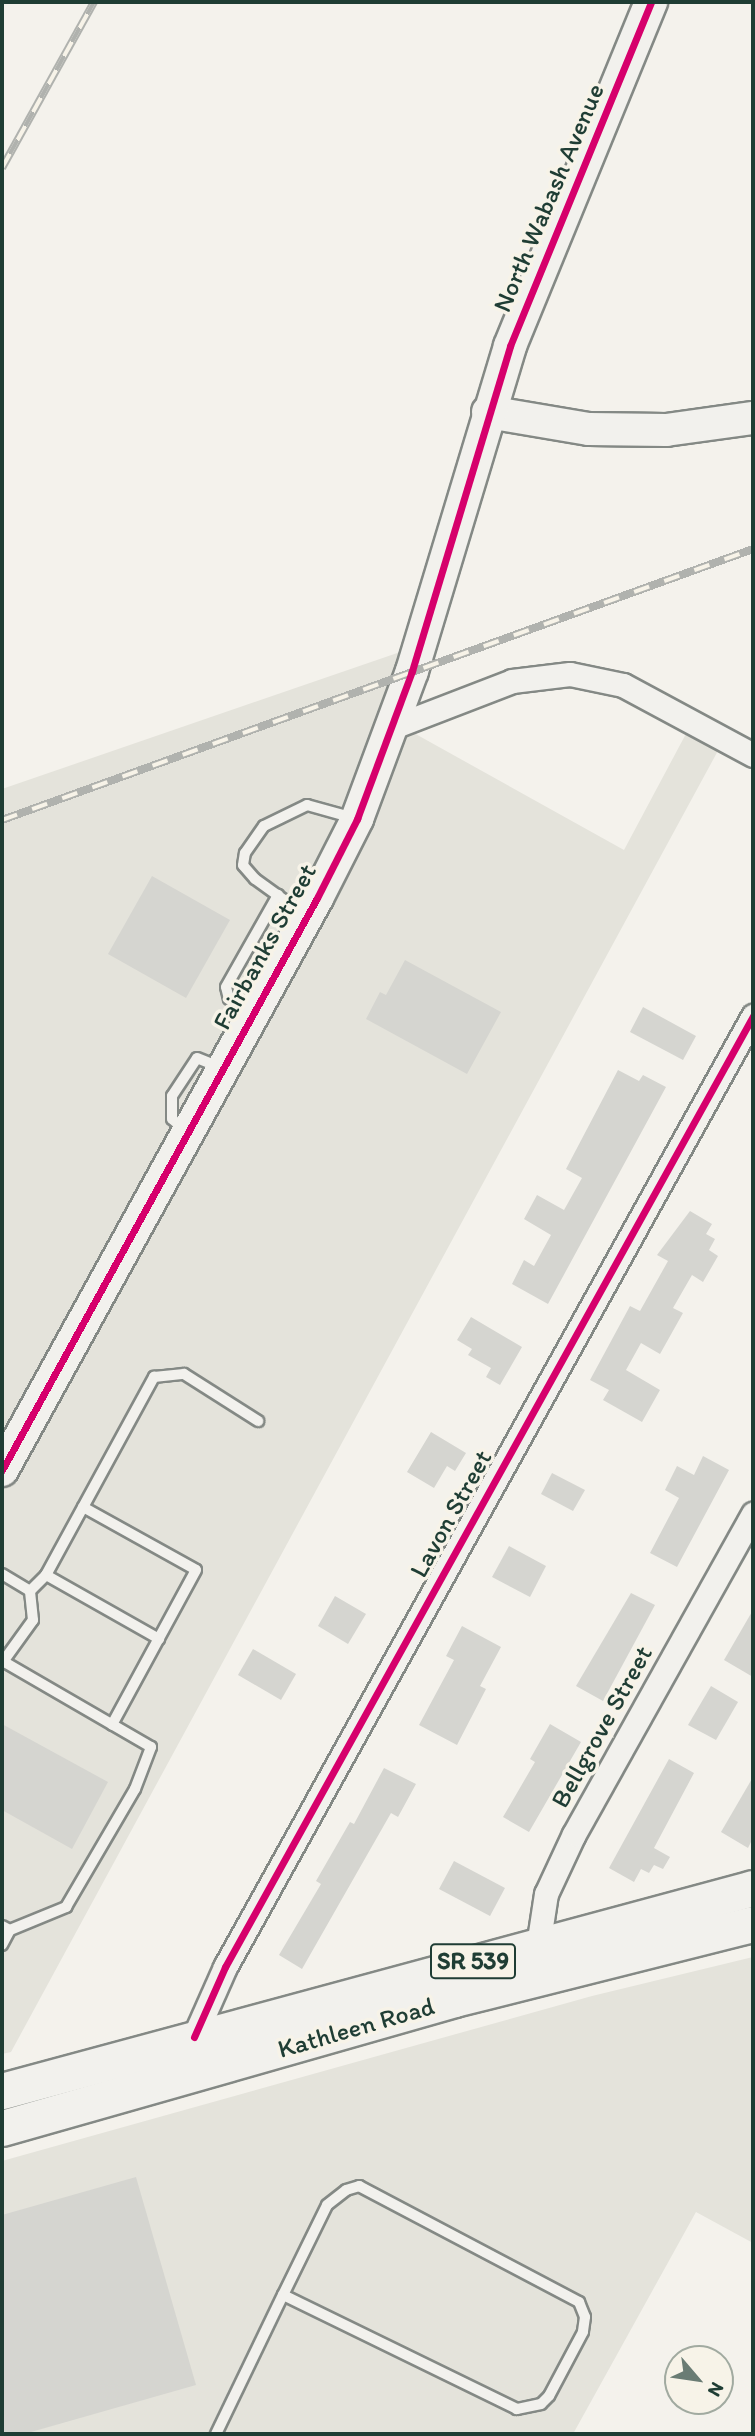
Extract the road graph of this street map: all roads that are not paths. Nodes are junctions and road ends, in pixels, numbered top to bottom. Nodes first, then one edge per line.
1 (651, 2) edge
2 (488, 412) junction
3 (753, 418) edge
4 (393, 727) junction
5 (753, 755) edge
6 (356, 819) junction
7 (278, 895) junction
8 (307, 916) junction
9 (251, 1016) junction
10 (753, 1016) edge
11 (258, 1421) dead end
12 (2, 1469) edge
13 (83, 1507) junction
14 (753, 1514) edge
15 (2, 1574) edge
16 (46, 1575) junction
17 (30, 1591) junction
18 (159, 1639) junction
19 (4, 1663) edge
20 (112, 1725) junction
21 (753, 1888) edge
22 (753, 1924) edge
23 (6, 1928) edge
24 (536, 1944) junction
25 (2, 1945) edge
26 (537, 1979) junction
27 (194, 2037) junction
28 (2, 2091) edge
29 (2, 2128) edge
30 (283, 2295) junction
31 (216, 2434) edge

1 - 2 street, North Wabash Avenue
2 - 3 street
2 - 4 street, Fairbanks Street
4 - 5 street
4 - 6 street, Fairbanks Street
6 - 7 lane
6 - 8 street, Fairbanks Street
7 - 8 lane
7 - 9 lane
8 - 9 street, Fairbanks Street
9 - 12 street, Fairbanks Street
10 - 27 street, Lavon Street
11 - 13 lane
13 - 16 lane
13 - 18 lane
14 - 24 street, Bellgrove Street
15 - 17 lane
16 - 17 lane
16 - 18 lane
17 - 19 lane
18 - 20 lane
19 - 20 lane
20 - 23 lane
21 - 24 main road, Kathleen Road / SR 539
22 - 26 main road, Kathleen Road / SR 539
23 - 25 lane
24 - 26 street, Bellgrove Street
24 - 27 main road, Kathleen Road / SR 539
26 - 29 main road, Kathleen Road / SR 539
27 - 28 main road, Kathleen Road / SR 539
30 - 30 lane
30 - 31 lane

